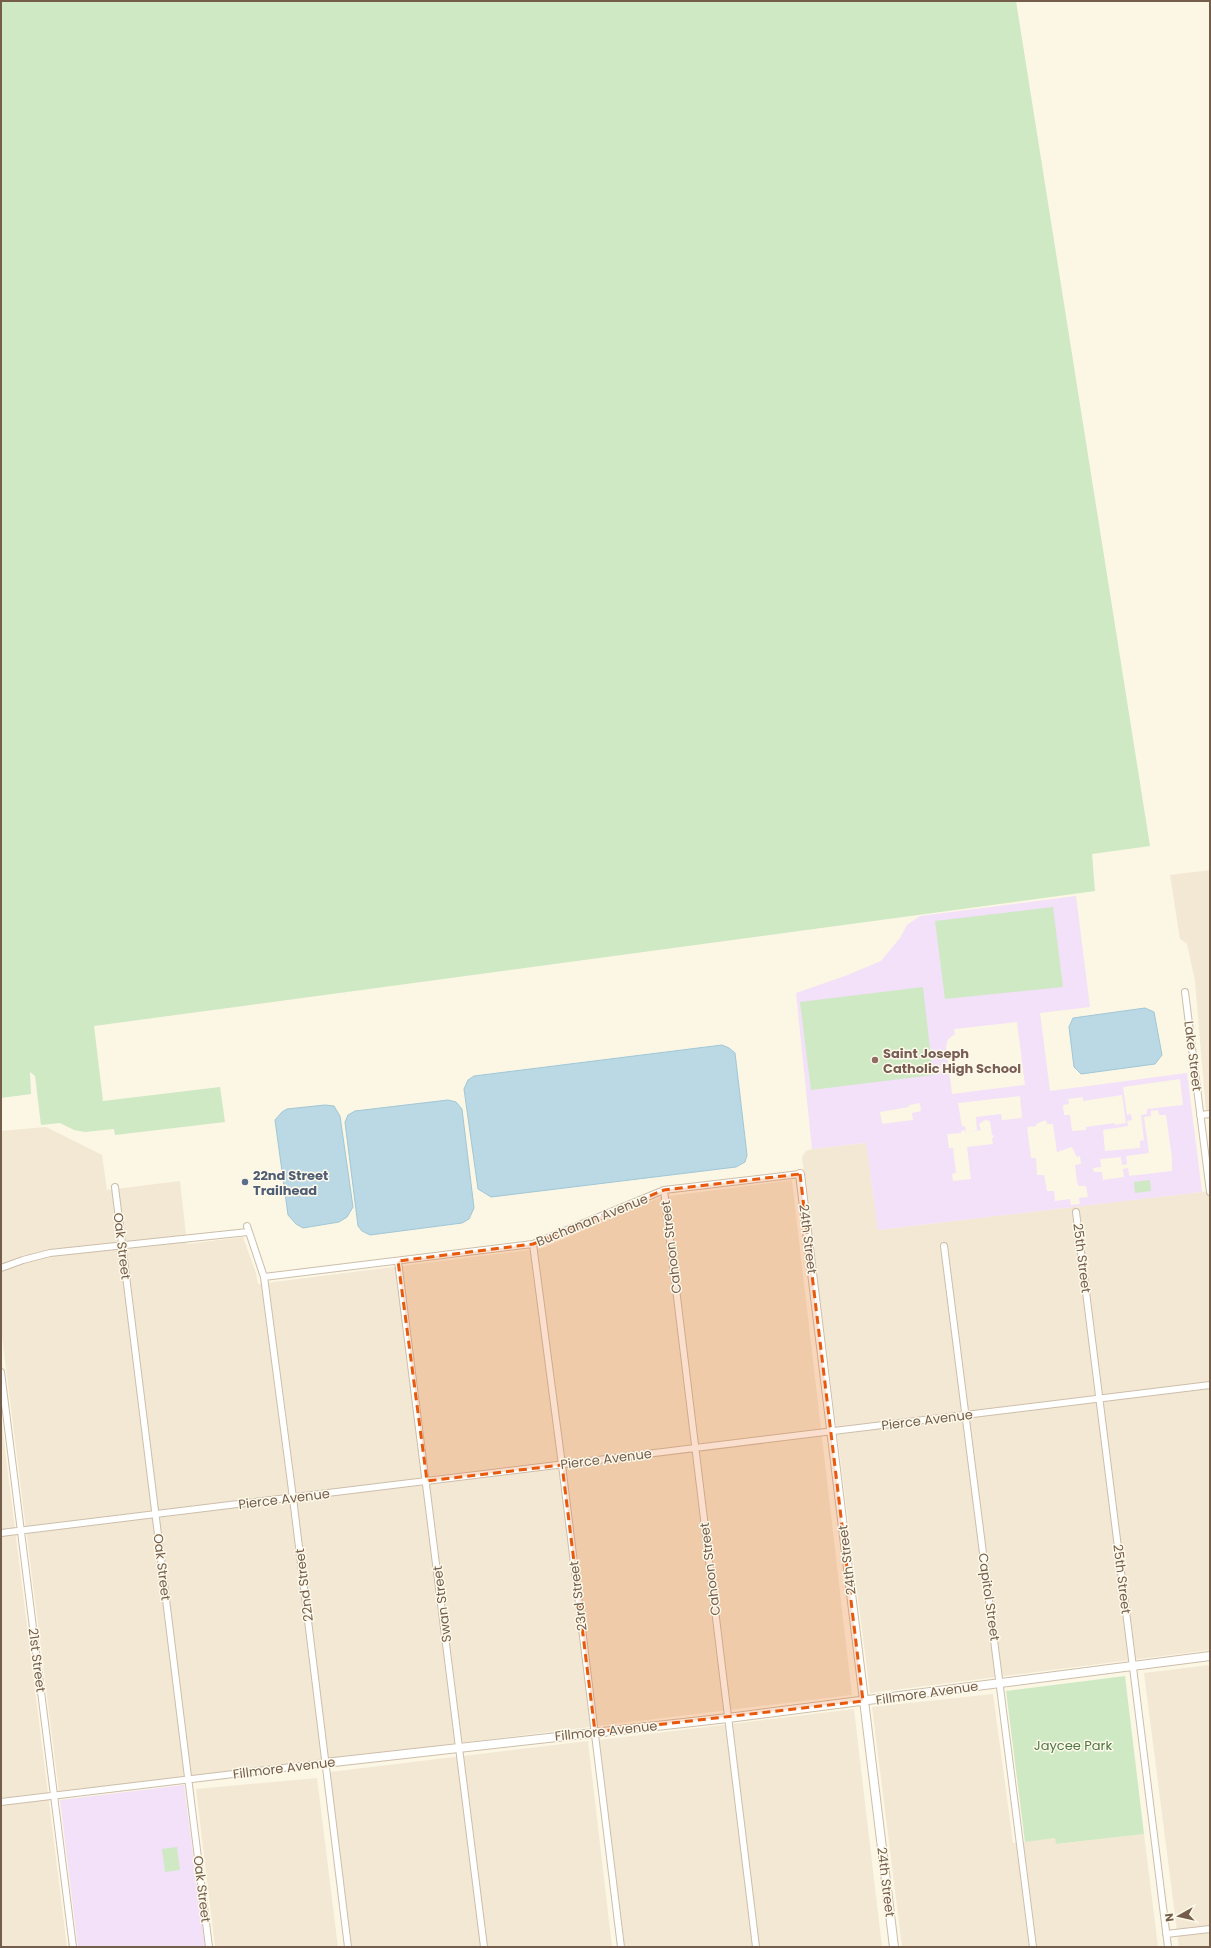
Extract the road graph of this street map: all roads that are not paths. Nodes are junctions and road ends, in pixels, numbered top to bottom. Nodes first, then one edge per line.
1 (1185, 992) dead end
2 (1210, 1114) edge
3 (1200, 1115) junction
4 (800, 1174) joint
5 (115, 1187) dead end
6 (664, 1190) junction
7 (1210, 1192) edge
8 (1076, 1212) dead end
9 (534, 1244) junction
10 (122, 1246) junction
11 (944, 1246) dead end
12 (398, 1261) junction
13 (1, 1268) edge
14 (264, 1277) junction
15 (1, 1372) edge
16 (1210, 1385) edge
17 (1100, 1399) junction
18 (965, 1415) junction
19 (832, 1432) junction
20 (695, 1448) junction
21 (562, 1465) junction
22 (427, 1481) junction
23 (293, 1498) junction
24 (156, 1515) junction
25 (21, 1531) junction
26 (1, 1534) edge
27 (1210, 1656) edge
28 (1133, 1666) junction
29 (1001, 1683) junction
30 (864, 1701) junction
31 (728, 1718) junction
32 (595, 1732) junction
33 (460, 1748) junction
34 (325, 1763) junction
35 (188, 1779) junction
36 (54, 1795) junction
37 (1, 1802) edge
38 (1210, 1929) edge
39 (1166, 1934) junction
40 (73, 1947) edge
41 (209, 1947) edge
42 (348, 1947) edge
43 (484, 1947) edge
44 (621, 1947) edge
45 (756, 1947) edge
46 (894, 1947) edge
47 (1033, 1947) edge
48 (1168, 1947) edge

1 - 3 street, Lake Street
2 - 3 street
3 - 7 street, Lake Street
4 - 6 street, Buchanan Avenue
4 - 19 street, 24th Street
5 - 10 street, Oak Street
6 - 9 street, Buchanan Avenue
6 - 20 street, Cahoon Street
8 - 17 street, 25th Street
9 - 12 street, Buchanan Avenue
9 - 21 street, 23rd Street
10 - 13 street
10 - 14 street, 22nd Street
10 - 24 street, Oak Street
11 - 18 street, Capitol Street
12 - 14 street, Buchanan Avenue
12 - 22 street, Swan Street
14 - 23 street, 22nd Street
15 - 25 street, 21st Street
16 - 17 street, Pierce Avenue
17 - 18 street, Pierce Avenue
17 - 28 street, 25th Street
18 - 19 street, Pierce Avenue
18 - 29 street, Capitol Street
19 - 20 street, Pierce Avenue
19 - 30 street, 24th Street
20 - 21 street, Pierce Avenue
20 - 31 street, Cahoon Street
21 - 22 street, Pierce Avenue
21 - 32 street, 23rd Street
22 - 23 street, Pierce Avenue
22 - 33 street, Swan Street
23 - 24 street, Pierce Avenue
23 - 34 street, 22nd Street
24 - 25 street, Pierce Avenue
24 - 35 street, Oak Street
25 - 26 street, Pierce Avenue
25 - 36 street, 21st Street
27 - 28 street, Fillmore Avenue
28 - 29 street, Fillmore Avenue
28 - 39 street, 25th Street
29 - 30 street, Fillmore Avenue
29 - 47 street, Capitol Street
30 - 31 street, Fillmore Avenue
30 - 46 street, 24th Street
31 - 32 street, Fillmore Avenue
31 - 45 street, Cahoon Street
32 - 33 street, Fillmore Avenue
32 - 44 street, 23rd Street
33 - 34 street, Fillmore Avenue
33 - 43 street, Swan Street
34 - 35 street, Fillmore Avenue
34 - 42 street, 22nd Street
35 - 36 street, Fillmore Avenue
35 - 41 street, Oak Street
36 - 37 street, Fillmore Avenue
36 - 40 street, 21st Street
38 - 39 street
39 - 48 street, 25th Street

